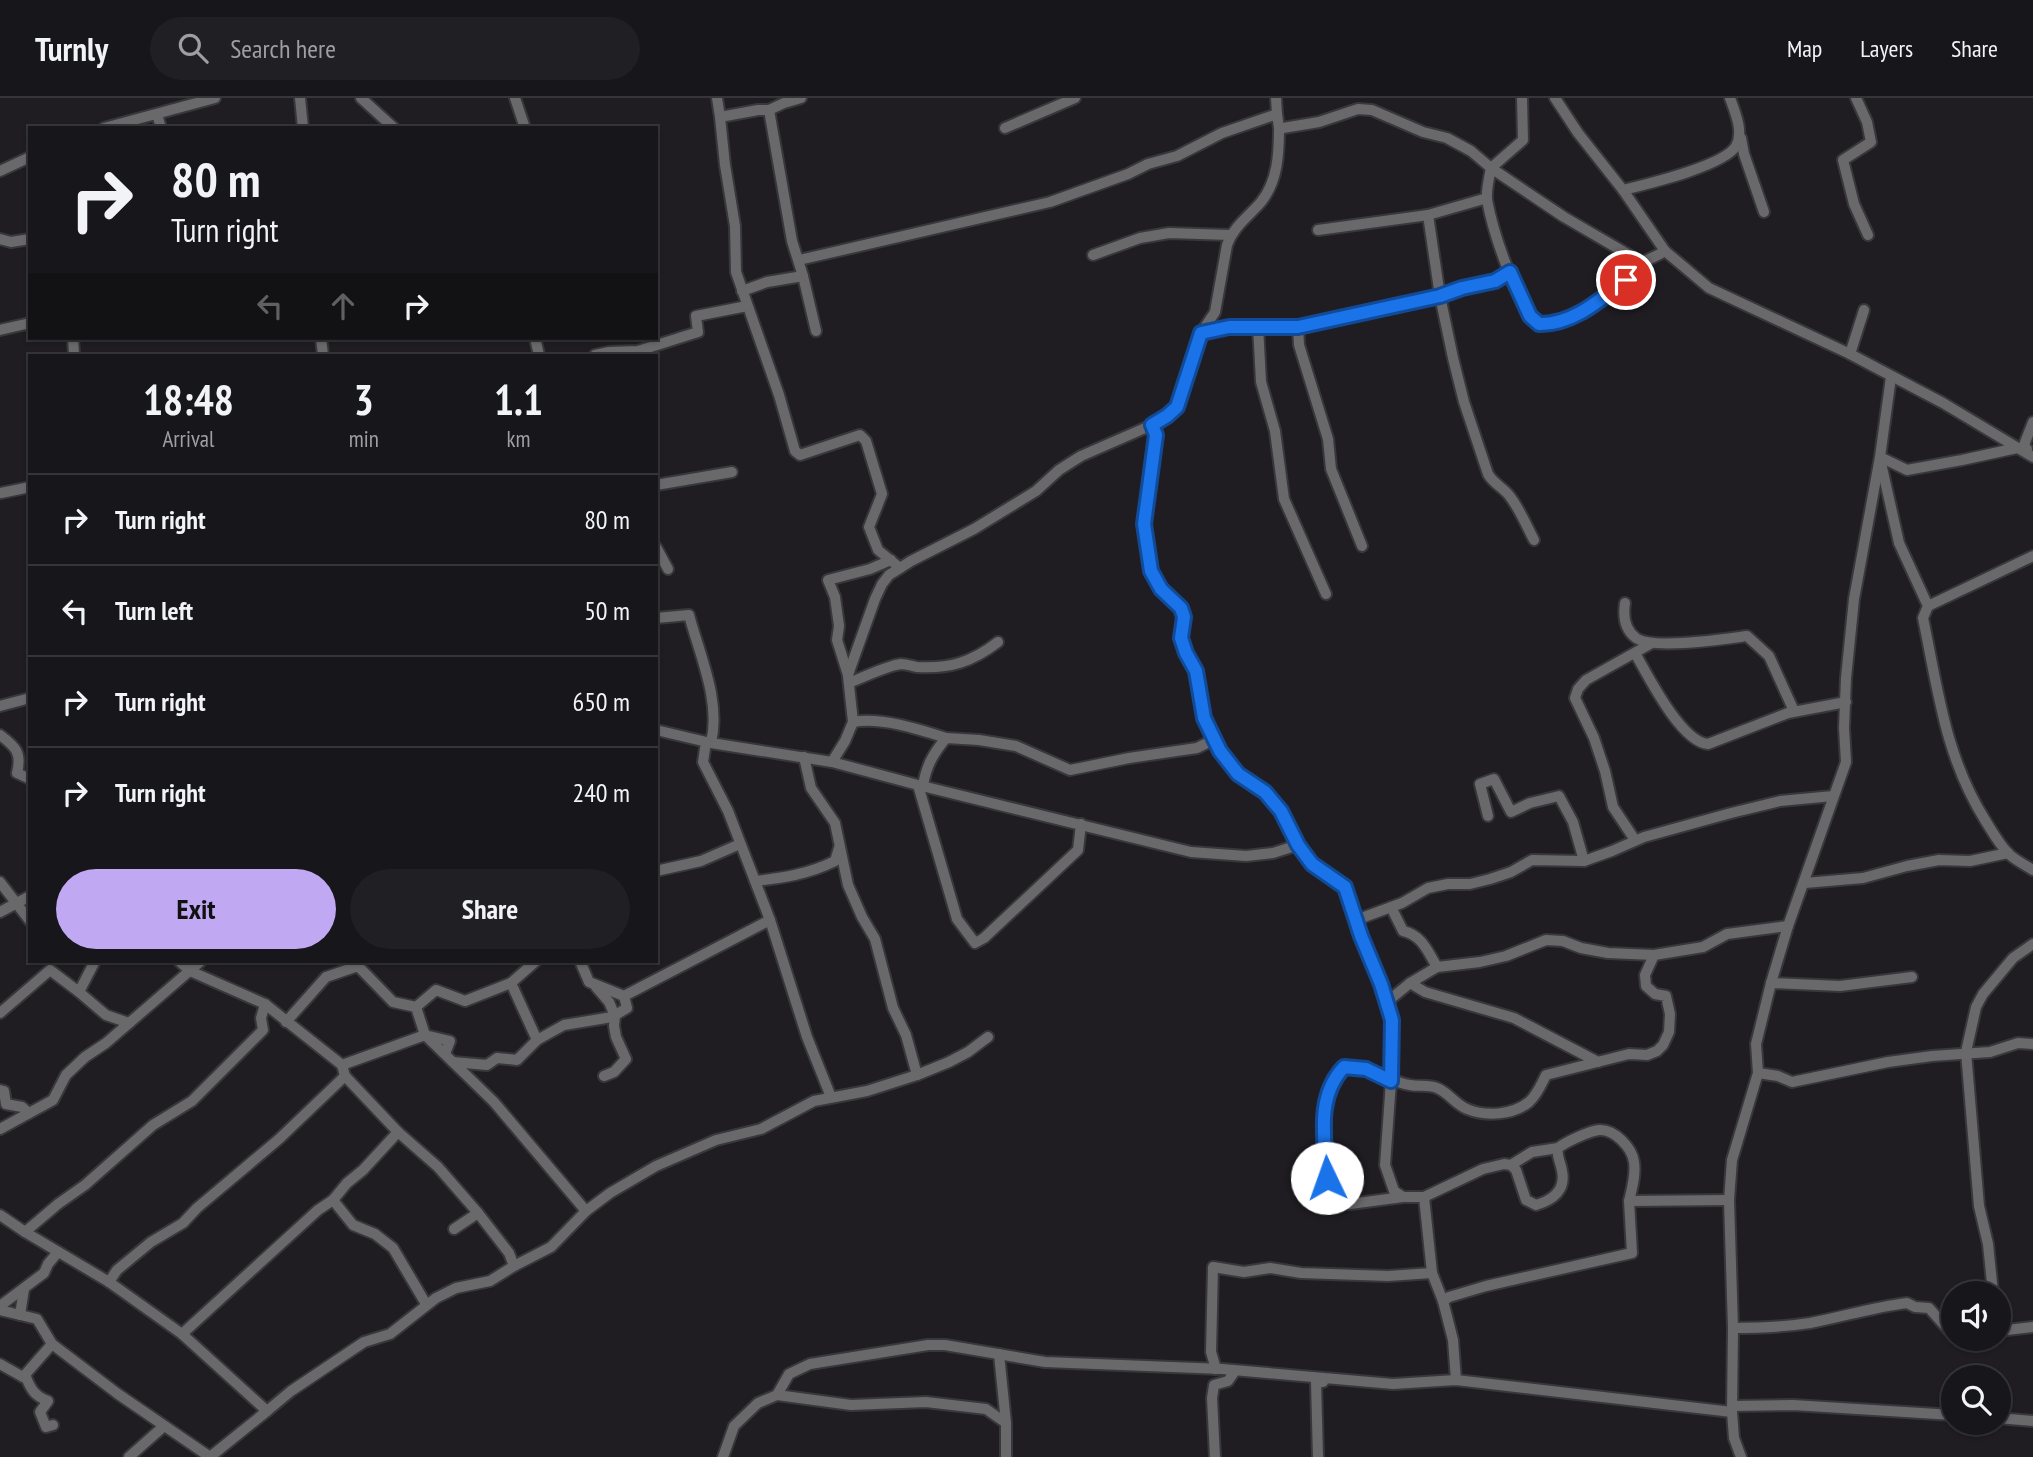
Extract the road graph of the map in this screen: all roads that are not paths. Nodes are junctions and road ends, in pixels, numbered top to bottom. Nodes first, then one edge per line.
1 (215, 98) edge
2 (300, 98) edge
3 (361, 98) edge
4 (515, 98) edge
5 (717, 98) edge
6 (1074, 98) edge
7 (1276, 98) edge
8 (1522, 98) edge
9 (1555, 98) edge
10 (1730, 98) edge
11 (1856, 98) edge
12 (796, 99) edge
13 (769, 110) junction
14 (157, 114) junction
15 (1277, 114) junction
16 (720, 117) junction
17 (1738, 124) junction
18 (112, 126) edge
19 (160, 126) edge
20 (303, 126) edge
21 (391, 126) edge
22 (523, 126) edge
23 (1005, 128) dead end
24 (1279, 128) junction
25 (28, 158) edge
26 (1491, 168) junction
27 (0, 171) edge
28 (1623, 190) junction
29 (1486, 198) junction
30 (1765, 212) dead end
31 (1428, 215) junction
32 (1318, 230) dead end
33 (1230, 235) junction
34 (1868, 235) dead end
35 (0, 239) edge
36 (28, 239) edge
37 (1665, 251) junction
38 (1093, 255) dead end
39 (799, 260) junction
40 (1643, 262) junction
41 (1510, 272) junction
42 (803, 276) junction
43 (742, 291) junction
44 (1440, 296) junction
45 (747, 306) junction
46 (1864, 310) dead end
47 (28, 323) edge
48 (1258, 326) junction
49 (1298, 327) junction
50 (0, 330) edge
51 (816, 331) dead end
52 (1201, 333) junction
53 (600, 354) edge
54 (1850, 354) junction
55 (1891, 377) junction
56 (2033, 422) edge
57 (1152, 425) junction
58 (2024, 449) edge
59 (1880, 457) junction
60 (2033, 457) edge
61 (732, 472) dead end
62 (658, 485) edge
63 (28, 487) edge
64 (1, 493) edge
65 (1534, 540) dead end
66 (1362, 546) dead end
67 (878, 550) junction
68 (658, 551) edge
69 (2033, 556) edge
70 (896, 564) junction
71 (872, 568) junction
72 (668, 569) dead end
73 (1326, 594) dead end
74 (1625, 603) dead end
75 (1928, 606) junction
76 (658, 618) edge
77 (998, 642) dead end
78 (1652, 643) junction
79 (1635, 653) junction
80 (849, 679) junction
81 (28, 699) edge
82 (1846, 702) junction
83 (0, 706) edge
84 (1794, 711) junction
85 (853, 722) junction
86 (658, 730) edge
87 (0, 735) edge
88 (946, 738) junction
89 (1213, 740) junction
90 (709, 742) junction
91 (804, 757) junction
92 (832, 762) junction
93 (28, 778) edge
94 (920, 785) junction
95 (1833, 796) junction
96 (1488, 816) dead end
97 (1082, 824) junction
98 (1635, 840) junction
99 (740, 844) junction
100 (840, 845) junction
101 (1298, 845) junction
102 (2008, 853) junction
103 (1584, 860) junction
104 (2033, 870) edge
105 (658, 871) edge
106 (755, 881) junction
107 (0, 882) edge
108 (1805, 883) junction
109 (28, 897) edge
110 (16, 903) junction
111 (1391, 908) junction
112 (0, 912) edge
113 (28, 918) edge
114 (770, 920) junction
115 (1356, 920) junction
116 (1788, 926) junction
117 (2033, 944) edge
118 (1654, 955) junction
119 (94, 963) edge
120 (181, 963) edge
121 (199, 963) edge
122 (534, 963) edge
123 (581, 963) edge
124 (49, 965) edge
125 (1437, 967) junction
126 (190, 971) junction
127 (1912, 977) dead end
128 (512, 983) junction
129 (1410, 983) junction
130 (1771, 983) junction
131 (594, 984) junction
132 (79, 992) junction
133 (624, 996) junction
134 (1387, 1003) junction
135 (265, 1004) junction
136 (416, 1007) junction
137 (0, 1013) edge
138 (615, 1016) junction
139 (286, 1022) junction
140 (129, 1023) junction
141 (425, 1035) junction
142 (988, 1037) dead end
143 (537, 1040) junction
144 (2033, 1044) edge
145 (1966, 1052) junction
146 (449, 1058) junction
147 (1598, 1062) junction
148 (344, 1070) junction
149 (1758, 1073) junction
150 (917, 1075) junction
151 (604, 1076) dead end
152 (1391, 1081) junction
153 (0, 1090) edge
154 (831, 1097) junction
155 (29, 1113) junction
156 (0, 1129) edge
157 (398, 1132) junction
158 (1558, 1148) junction
159 (1511, 1165) junction
160 (1404, 1197) junction
161 (1424, 1197) junction
162 (333, 1200) junction
163 (1728, 1200) junction
164 (1629, 1201) junction
165 (586, 1211) junction
166 (478, 1213) junction
167 (0, 1214) edge
168 (454, 1229) dead end
169 (25, 1232) junction
170 (58, 1252) junction
171 (514, 1266) junction
172 (1432, 1273) junction
173 (1992, 1281) edge
174 (109, 1282) junction
175 (24, 1289) junction
176 (1443, 1301) junction
177 (426, 1304) junction
178 (0, 1308) edge
179 (20, 1315) junction
180 (1941, 1322) edge
181 (2033, 1327) edge
182 (1733, 1328) junction
183 (2011, 1330) edge
184 (182, 1334) junction
185 (52, 1344) junction
186 (999, 1354) junction
187 (0, 1364) edge
188 (1216, 1369) junction
189 (1235, 1371) junction
190 (23, 1377) junction
191 (1456, 1380) junction
192 (1393, 1384) junction
193 (777, 1395) junction
194 (1732, 1409) junction
195 (267, 1411) junction
196 (1941, 1414) edge
197 (2011, 1419) edge
198 (2033, 1420) edge
199 (1006, 1423) junction
200 (53, 1425) dead end
201 (164, 1426) junction
202 (128, 1457) edge
203 (723, 1457) edge
204 (1006, 1457) edge
205 (1215, 1457) edge
206 (1318, 1457) edge
207 (1741, 1457) edge

1 - 14 street
2 - 20 street
3 - 21 street
4 - 22 street
5 - 16 street
6 - 23 street
7 - 15 street
8 - 26 street
9 - 28 street
10 - 17 street
11 - 34 street
12 - 13 street
13 - 16 street
13 - 39 street
14 - 18 street
14 - 19 street
15 - 24 street
15 - 39 street
16 - 43 street
17 - 28 street
17 - 30 street
24 - 26 street
24 - 33 street
25 - 27 street
26 - 29 street
26 - 40 street
28 - 37 street
29 - 31 street
29 - 41 street
31 - 32 street
31 - 44 street
33 - 38 street
33 - 52 street
35 - 36 street
37 - 40 street
37 - 54 street
39 - 42 street
40 - 41 street
41 - 44 street
42 - 43 street
42 - 51 street
43 - 45 street
44 - 49 street
44 - 65 street
45 - 53 street
45 - 67 street
46 - 54 street
47 - 50 street
48 - 49 street
48 - 52 street
48 - 73 street
49 - 66 street
52 - 57 street
54 - 55 street
55 - 58 street
55 - 59 street
56 - 58 street
57 - 70 street
57 - 89 street
58 - 59 street
58 - 60 street
59 - 75 street
59 - 82 street
61 - 62 street
63 - 64 street
67 - 70 street
67 - 71 street
68 - 72 street
69 - 75 street
70 - 71 street
70 - 80 street
71 - 80 street
74 - 78 street
75 - 102 street
76 - 90 street
77 - 80 street
78 - 79 street
78 - 84 street
79 - 84 street
79 - 98 street
80 - 85 street
81 - 83 street
82 - 84 street
82 - 95 street
85 - 88 street
85 - 92 street
86 - 90 street
87 - 93 street
88 - 89 street
88 - 94 street
89 - 101 street
90 - 91 street
90 - 99 street
91 - 92 street
91 - 100 street
92 - 94 street
94 - 97 street
94 - 97 street
95 - 98 street
95 - 108 street
96 - 103 street
97 - 101 street
98 - 103 street
99 - 105 street
99 - 106 street
100 - 106 street
100 - 150 street
101 - 115 street
102 - 104 street
102 - 108 street
103 - 111 street
106 - 114 street
107 - 110 street
108 - 116 street
109 - 110 street
110 - 112 street
110 - 113 street
111 - 115 street
111 - 125 street
114 - 133 street
114 - 154 street
115 - 134 street
116 - 118 street
116 - 130 street
117 - 145 street
118 - 125 street
118 - 147 street
119 - 132 street
120 - 126 street
121 - 126 street
122 - 128 street
123 - 131 street
124 - 132 street
124 - 137 street
125 - 129 street
126 - 135 street
126 - 140 street
127 - 130 street
128 - 136 street
128 - 143 street
129 - 134 street
129 - 147 street
130 - 149 street
131 - 133 street
131 - 138 street
132 - 140 street
133 - 138 street
134 - 152 street
135 - 139 street
135 - 169 street
136 - 139 street
136 - 141 street
138 - 143 street
138 - 151 street
139 - 148 street
140 - 155 street
141 - 146 street
141 - 148 street
142 - 150 street
143 - 146 street
144 - 145 street
145 - 149 street
145 - 173 street
146 - 165 street
147 - 152 street
148 - 157 street
148 - 174 street
149 - 163 street
150 - 154 street
152 - 160 street
152 - 160 street
153 - 155 street
154 - 165 street
155 - 156 street
157 - 162 street
157 - 166 street
158 - 159 street
158 - 159 street
158 - 164 street
159 - 161 street
160 - 161 street
161 - 172 street
162 - 177 street
162 - 184 street
163 - 164 street
163 - 182 street
164 - 176 street
165 - 171 street
166 - 168 street
166 - 171 street
167 - 169 street
169 - 170 street
170 - 174 street
170 - 175 street
171 - 177 street
172 - 176 street
172 - 188 street
174 - 184 street
175 - 178 street
175 - 179 street
176 - 191 street
177 - 195 street
178 - 179 street
179 - 185 street
180 - 182 street
181 - 183 street
182 - 194 street
184 - 195 street
185 - 190 street
185 - 201 street
186 - 188 street
186 - 193 street
186 - 199 street
187 - 190 street
188 - 189 street
189 - 192 street
189 - 205 street
190 - 200 street
191 - 192 street
191 - 194 street
192 - 206 street
193 - 199 street
193 - 203 street
194 - 196 street
194 - 207 street
195 - 201 street
197 - 198 street
199 - 204 street
201 - 202 street

